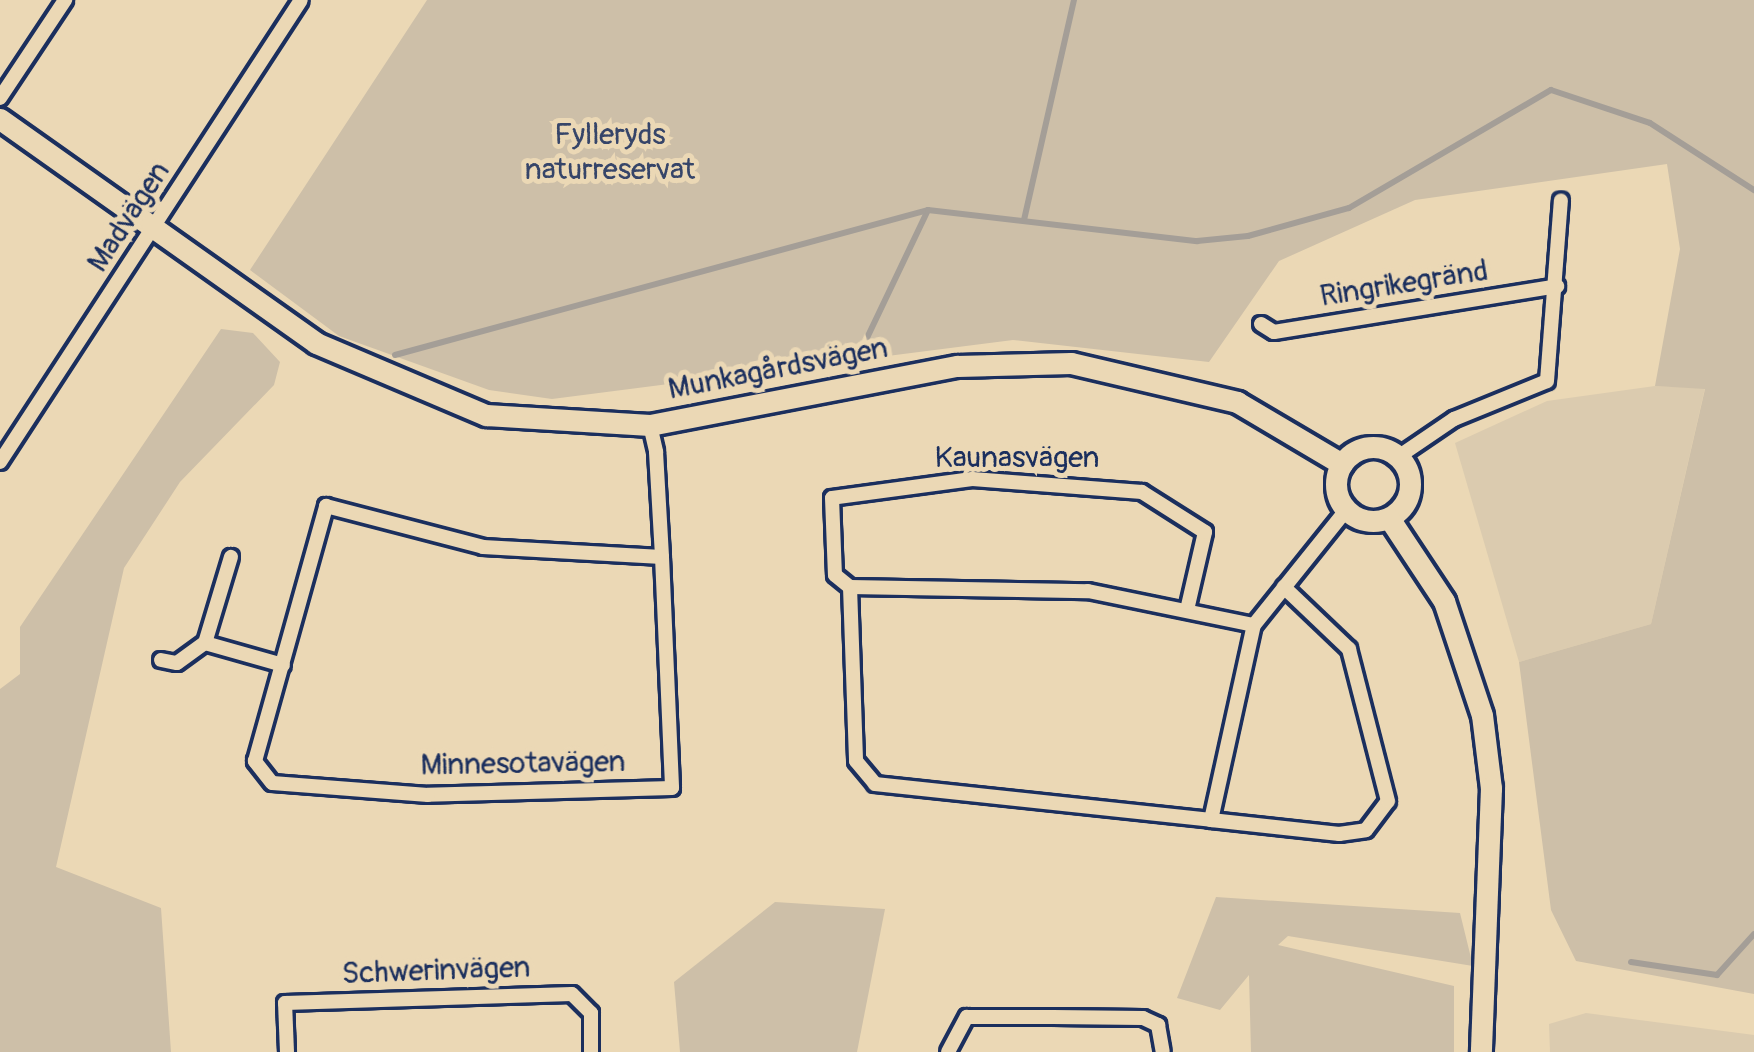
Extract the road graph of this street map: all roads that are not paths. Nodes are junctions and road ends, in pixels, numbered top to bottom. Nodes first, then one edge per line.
1 (65, 0) edge
2 (302, 0) edge
3 (0, 98) edge
4 (0, 119) edge
5 (1561, 201) dead end
6 (155, 226) junction
7 (1557, 286) junction
8 (1261, 325) dead end
9 (650, 424) junction
10 (1398, 457) junction
11 (0, 462) edge
12 (1342, 464) junction
13 (1346, 510) junction
14 (1388, 518) junction
15 (231, 556) dead end
16 (662, 557) junction
17 (850, 587) junction
18 (1284, 587) junction
19 (1187, 610) junction
20 (1254, 625) junction
21 (205, 643) junction
22 (161, 660) dead end
23 (283, 665) junction
24 (1211, 820) junction
25 (287, 1052) edge
26 (592, 1052) edge
27 (948, 1052) edge
28 (1162, 1052) edge
29 (1480, 1052) edge

1 - 3 street
2 - 6 street, Madvägen
4 - 6 street, Munkagårdsvägen
5 - 7 street
6 - 9 street, Munkagårdsvägen
6 - 11 street, Madvägen
7 - 8 street, Ringrikegränd
7 - 10 street
9 - 12 street, Munkagårdsvägen
9 - 16 street, Minnesotavägen
10 - 12 street
10 - 14 street
12 - 13 street
13 - 14 street
13 - 18 street
14 - 29 street
15 - 21 street
16 - 23 street, Minnesotavägen
16 - 23 street, Minnesotavägen
17 - 19 street
17 - 19 street, Kaunasvägen
17 - 24 street, Kaunasvägen
18 - 20 street
18 - 24 street, Kaunasvägen
19 - 20 street
20 - 24 street
21 - 22 street
21 - 23 street
25 - 26 street, Schwerinvägen
27 - 28 street

